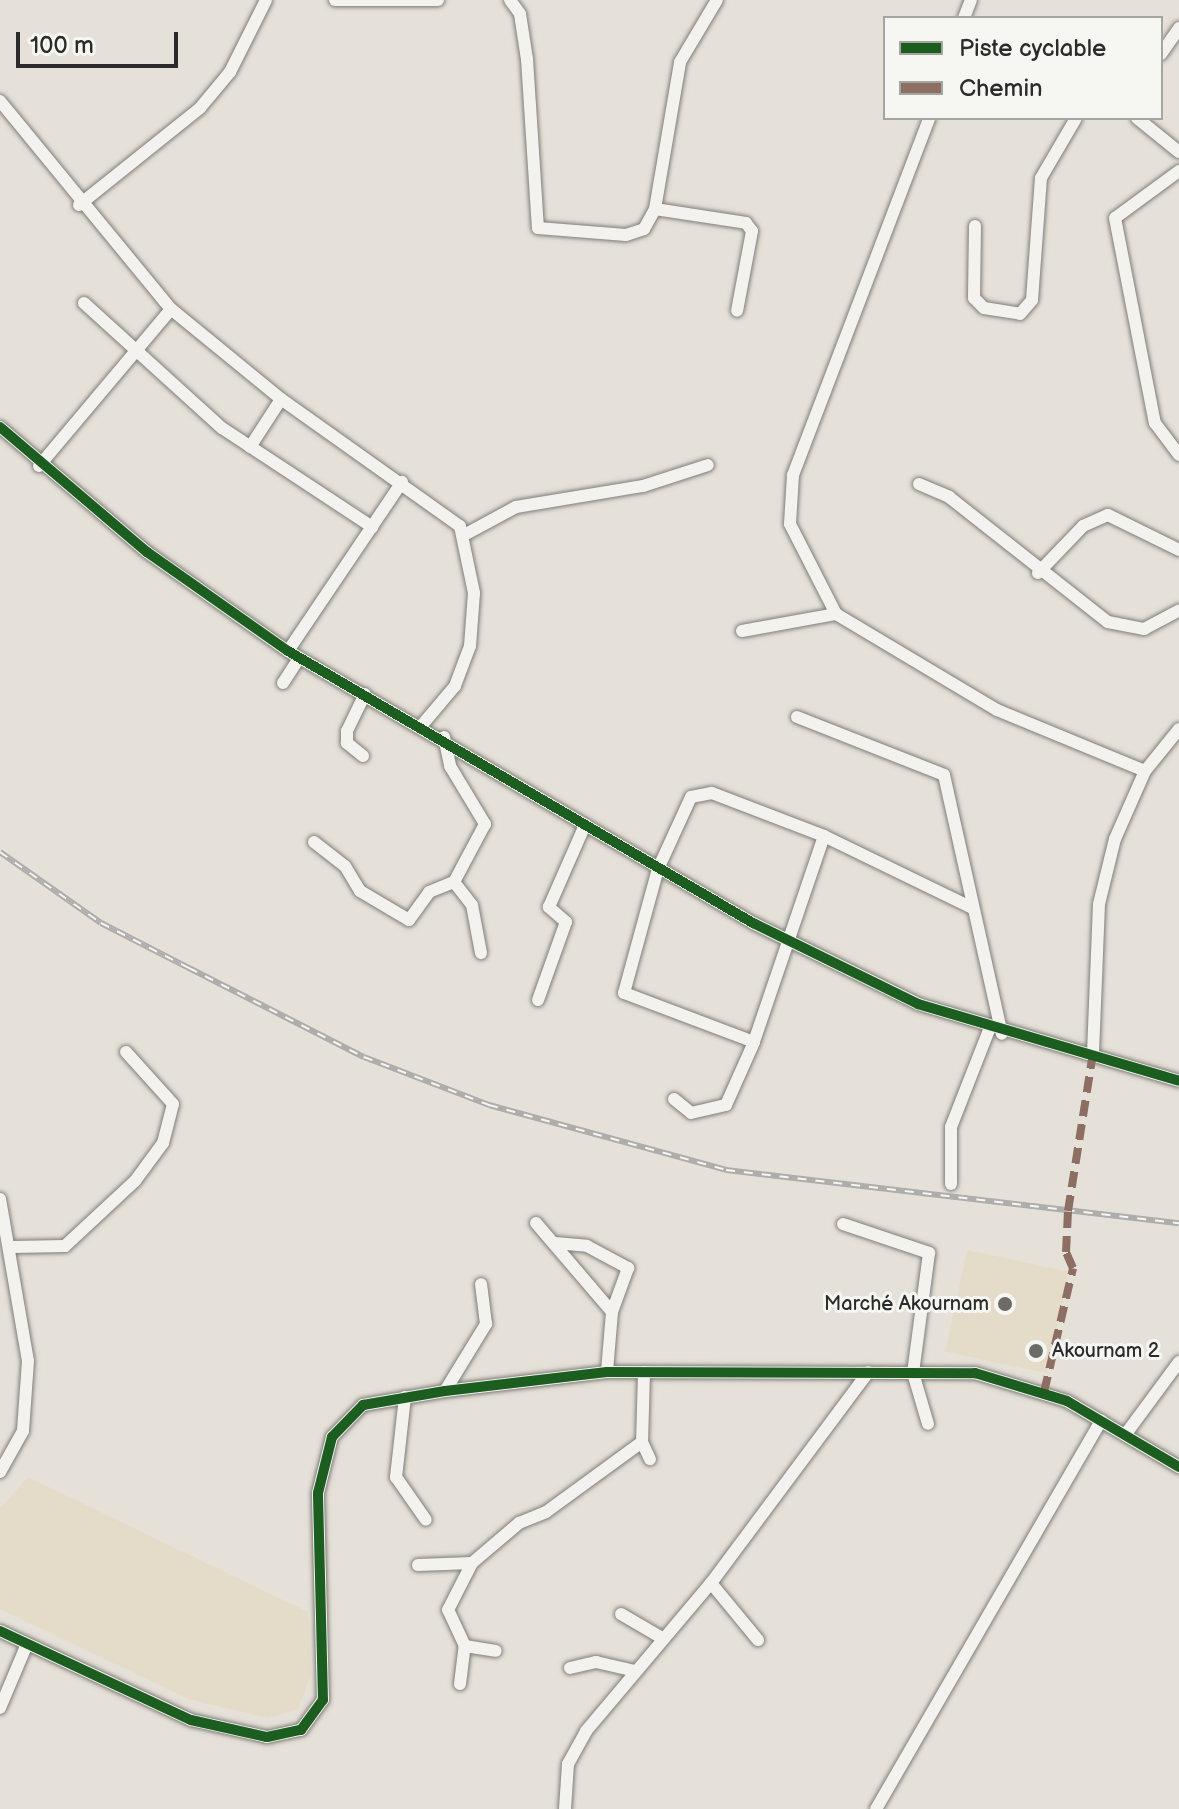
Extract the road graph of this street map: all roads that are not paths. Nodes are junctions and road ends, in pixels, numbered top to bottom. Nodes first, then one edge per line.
1 (266, 0) edge
2 (335, 0) edge
3 (438, 0) edge
4 (510, 0) edge
5 (717, 0) edge
6 (1179, 28) edge
7 (1163, 51) edge
8 (0, 101) edge
9 (928, 120) edge
10 (1075, 120) edge
11 (1139, 120) edge
12 (1179, 152) edge
13 (1179, 171) edge
14 (79, 205) junction
15 (655, 209) junction
16 (975, 226) dead end
17 (84, 303) dead end
18 (171, 309) junction
19 (737, 311) dead end
20 (135, 352) junction
21 (281, 399) junction
22 (0, 427) edge
23 (250, 447) junction
24 (1179, 455) edge
25 (708, 465) dead end
26 (39, 466) junction
27 (402, 482) junction
28 (919, 484) dead end
29 (372, 527) junction
30 (466, 534) junction
31 (1179, 550) edge
32 (1038, 573) junction
33 (1179, 610) edge
34 (836, 614) junction
35 (742, 631) dead end
36 (294, 654) junction
37 (283, 683) dead end
38 (365, 694) junction
39 (797, 717) dead end
40 (422, 725) junction
41 (1179, 729) edge
42 (444, 737) junction
43 (363, 756) dead end
44 (1145, 771) junction
45 (585, 825) junction
46 (824, 836) junction
47 (314, 842) dead end
48 (658, 869) junction
49 (454, 882) junction
50 (972, 908) junction
51 (790, 944) junction
52 (481, 953) dead end
53 (538, 1000) dead end
54 (989, 1030) junction
55 (1002, 1034) junction
56 (754, 1042) junction
57 (126, 1052) dead end
58 (1093, 1053) junction
59 (1179, 1081) edge
60 (674, 1099) dead end
61 (951, 1184) dead end
62 (0, 1199) edge
63 (536, 1223) dead end
64 (843, 1224) dead end
65 (555, 1243) junction
66 (13, 1247) junction
67 (481, 1284) dead end
68 (612, 1312) junction
69 (1179, 1362) edge
70 (607, 1372) junction
71 (644, 1372) junction
72 (868, 1372) junction
73 (913, 1373) junction
74 (445, 1391) junction
75 (405, 1397) junction
76 (1101, 1421) junction
77 (928, 1424) dead end
78 (1125, 1435) junction
79 (642, 1442) junction
80 (650, 1459) dead end
81 (1179, 1467) edge
82 (0, 1472) edge
83 (426, 1520) dead end
84 (472, 1563) junction
85 (418, 1565) dead end
86 (711, 1583) junction
87 (621, 1614) dead end
88 (0, 1631) edge
89 (662, 1638) junction
90 (758, 1640) dead end
91 (27, 1644) junction
92 (465, 1646) junction
93 (496, 1651) dead end
94 (570, 1668) dead end
95 (634, 1671) junction
96 (460, 1684) dead end
97 (0, 1708) edge
98 (565, 1809) edge
99 (876, 1809) edge

1 - 14 street
2 - 3 street
4 - 15 street
5 - 15 street
6 - 7 street
8 - 14 street
9 - 34 street
10 - 16 street
11 - 12 street
13 - 24 street
14 - 18 street
15 - 19 street
17 - 20 street
18 - 20 street
18 - 21 street
20 - 23 street
20 - 26 street
21 - 23 street
21 - 27 street
22 - 26 street
23 - 29 street
25 - 30 street
26 - 36 street
27 - 29 street
27 - 30 street
28 - 32 street
29 - 36 street
30 - 40 street
31 - 32 street
32 - 33 street
34 - 35 street
34 - 44 street
36 - 37 street
36 - 38 street
38 - 40 street
38 - 43 street
39 - 50 street
40 - 42 street
41 - 44 street
42 - 45 street
42 - 49 street
44 - 58 street
45 - 48 street
45 - 53 street
46 - 48 street
46 - 50 street
46 - 51 street
47 - 49 street
48 - 51 street
48 - 56 street
49 - 52 street
50 - 55 street
51 - 54 street
51 - 56 street
54 - 55 street
54 - 61 street
55 - 58 street
56 - 60 street
57 - 66 street
58 - 59 street
62 - 66 street
63 - 65 street
64 - 73 street
65 - 68 street
65 - 68 street
66 - 82 street
67 - 74 street
68 - 70 street
69 - 78 street
70 - 71 street
70 - 74 street
71 - 72 street
71 - 79 street
72 - 73 street
72 - 86 street
73 - 76 street
73 - 77 street
74 - 75 street
75 - 83 street
75 - 91 street
76 - 78 street
76 - 99 street
78 - 81 street
79 - 80 street
79 - 84 street
84 - 85 street
84 - 92 street
86 - 89 street
86 - 90 street
87 - 89 street
88 - 91 street
89 - 95 street
91 - 97 street
92 - 93 street
92 - 96 street
94 - 95 street
95 - 98 street

